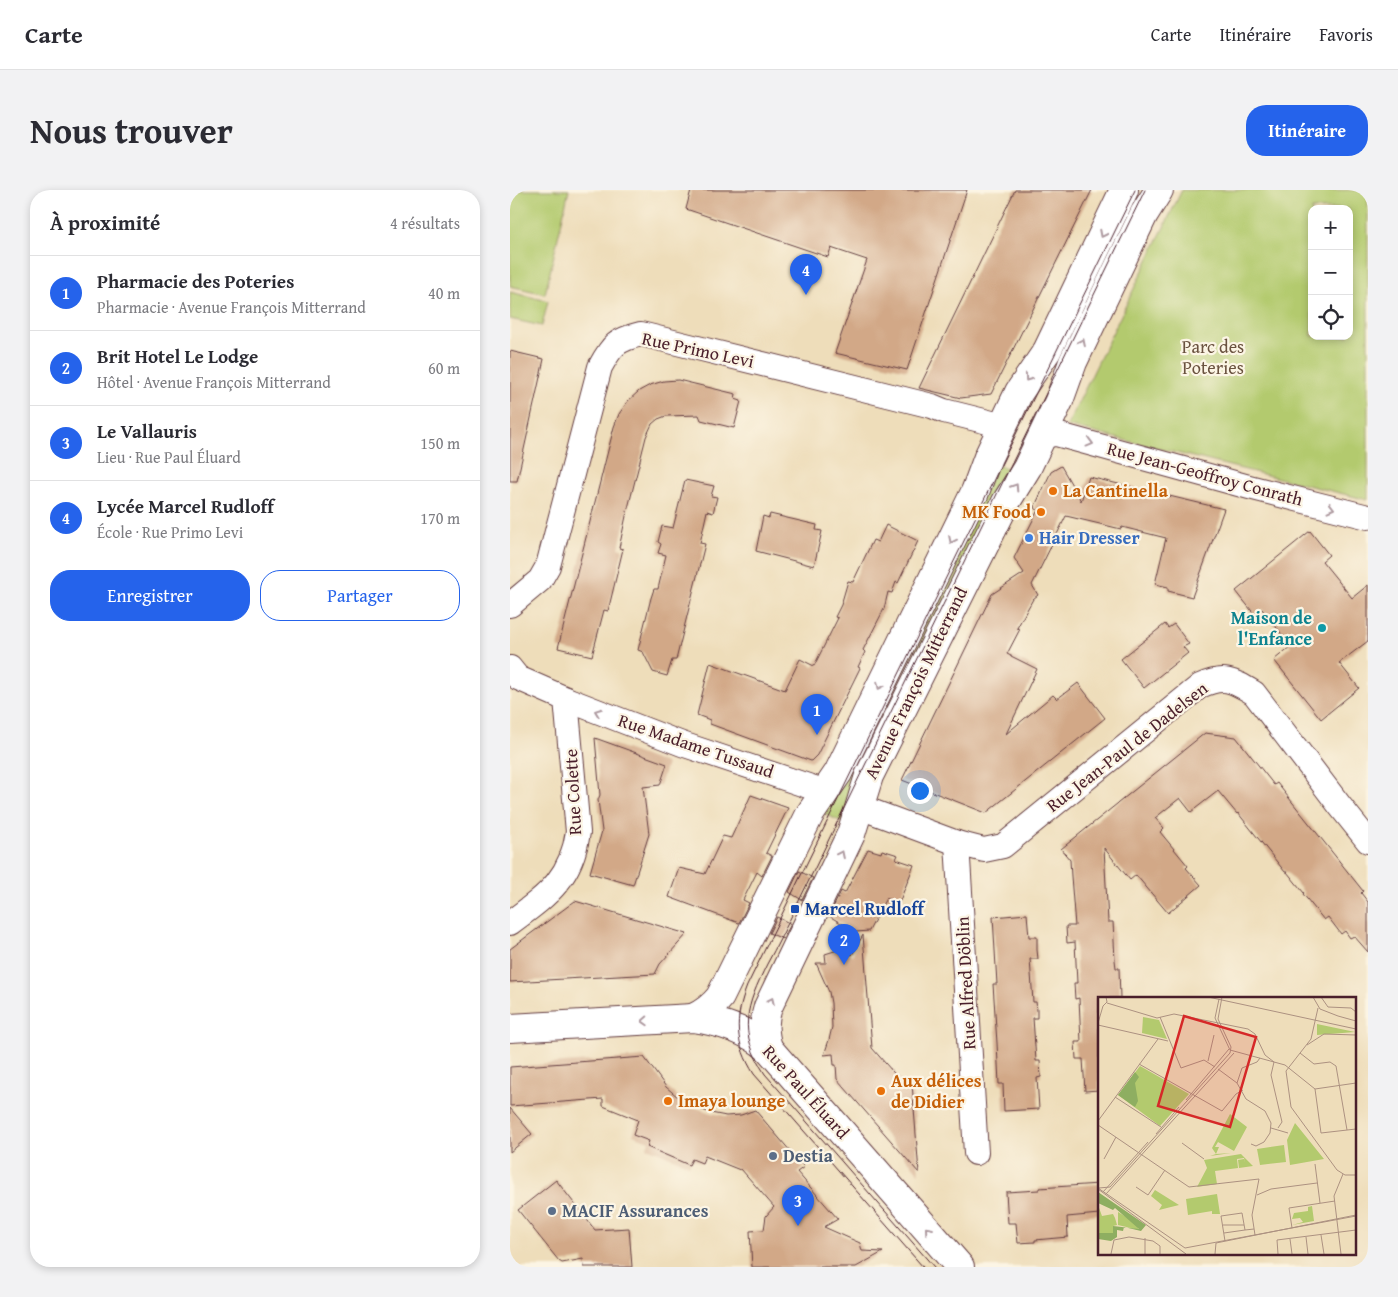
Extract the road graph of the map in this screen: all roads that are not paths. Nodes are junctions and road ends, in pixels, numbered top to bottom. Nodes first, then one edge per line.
1 (1124, 190) edge
2 (1159, 190) edge
3 (1004, 426) junction
4 (1043, 436) junction
5 (1368, 517) edge
6 (510, 605) edge
7 (510, 668) edge
8 (566, 699) junction
9 (826, 792) junction
10 (860, 807) junction
11 (1368, 841) edge
12 (957, 843) junction
13 (510, 923) edge
14 (693, 1018) junction
15 (510, 1028) edge
16 (768, 1048) junction
17 (976, 1153) dead end
18 (960, 1267) edge

1 -> 3 street, Avenue François Mitterrand
4 -> 2 street, Avenue François Mitterrand
3 - 4 street
3 - 6 street, Rue Primo Levi
3 -> 9 street, Avenue François Mitterrand
4 -> 5 street, Rue Jean-Geoffroy Conrath
10 -> 4 street, Avenue François Mitterrand
7 - 8 street
9 -> 8 street, Rue Madame Tussaud
8 - 13 street, Rue Colette
9 - 14 street, Avenue François Mitterrand
10 - 12 street, Rue Jean-Paul de Dadelsen
16 -> 10 street, Avenue François Mitterrand
11 - 12 street, Rue Jean-Paul de Dadelsen
12 - 17 street, Rue Alfred Döblin
14 -> 15 street, Rue Paul Éluard
14 - 16 street, Rue Paul Éluard
18 -> 16 street, Rue Paul Éluard

